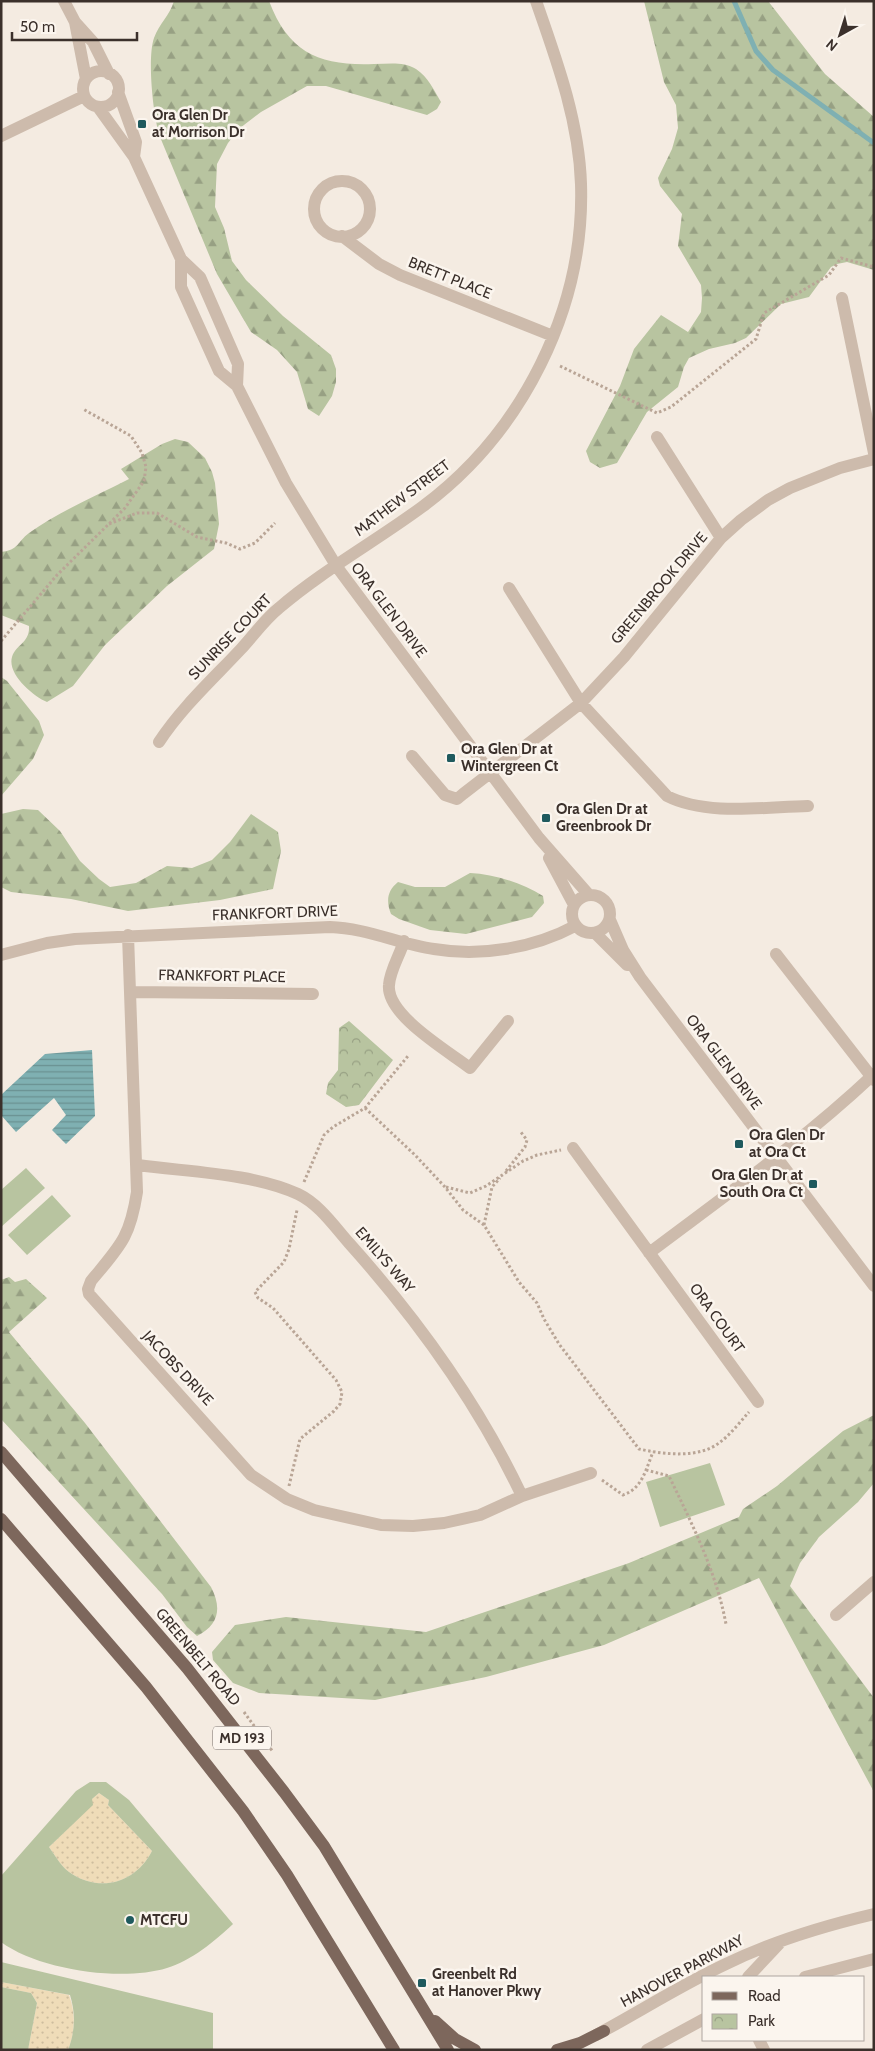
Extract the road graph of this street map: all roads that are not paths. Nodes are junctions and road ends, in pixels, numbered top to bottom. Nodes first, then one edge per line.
1 (64, 1) edge
2 (536, 1) edge
3 (75, 22) junction
4 (109, 74) junction
5 (86, 78) junction
6 (118, 92) junction
7 (84, 96) junction
8 (98, 107) junction
9 (1, 136) edge
10 (134, 157) junction
11 (342, 236) junction
12 (181, 259) junction
13 (842, 298) dead end
14 (553, 336) junction
15 (237, 386) junction
16 (657, 438) dead end
17 (874, 453) edge
18 (874, 459) edge
19 (721, 538) junction
20 (337, 567) junction
21 (509, 588) dead end
22 (581, 703) junction
23 (159, 742) dead end
24 (412, 756) dead end
25 (490, 773) junction
26 (808, 806) dead end
27 (539, 838) junction
28 (589, 895) junction
29 (574, 905) junction
30 (610, 920) junction
31 (575, 926) junction
32 (595, 933) junction
33 (128, 935) junction
34 (404, 941) junction
35 (776, 954) dead end
36 (1, 955) edge
37 (640, 977) junction
38 (131, 992) junction
39 (313, 994) dead end
40 (508, 1021) dead end
41 (873, 1077) edge
42 (573, 1148) road end
43 (776, 1158) junction
44 (138, 1166) junction
45 (649, 1253) junction
46 (874, 1286) edge
47 (758, 1402) road end
48 (1, 1452) edge
49 (591, 1473) road end
50 (522, 1496) junction
51 (1, 1519) edge
52 (874, 1582) edge
53 (836, 1615) dead end
54 (874, 1914) edge
55 (782, 1940) junction
56 (874, 1959) edge
57 (703, 1976) edge
58 (749, 1976) edge
59 (809, 1976) edge
60 (702, 1977) edge
61 (428, 2016) junction
62 (702, 2020) edge
63 (604, 2031) junction
64 (651, 2049) edge
65 (394, 2050) edge
66 (448, 2050) edge
67 (475, 2050) edge
68 (557, 2050) edge
69 (568, 2050) edge

1 - 3 street
2 - 14 street, MATHEW STREET
3 - 4 street
3 - 5 street
4 - 5 street
4 - 6 street
5 - 7 street
6 - 8 street
6 - 10 street, ORA GLEN DRIVE
7 - 8 street
7 - 9 street
8 - 10 street, ORA GLEN DRIVE
10 - 12 street, ORA GLEN DRIVE
11 - 11 street
11 - 14 street, BRETT PLACE
12 - 15 street, ORA GLEN DRIVE
12 - 15 street, ORA GLEN DRIVE
13 - 17 street
14 - 20 street, MATHEW STREET
15 - 20 street, ORA GLEN DRIVE
16 - 19 street
18 - 19 street, GREENBROOK DRIVE
19 - 22 street, GREENBROOK DRIVE
20 - 23 street, SUNRISE COURT
20 - 25 street, ORA GLEN DRIVE
21 - 22 street
22 - 25 street, GREENBROOK DRIVE
22 - 26 street
24 - 25 street, GREENBROOK DRIVE
25 - 27 street, ORA GLEN DRIVE
27 - 28 street, ORA GLEN DRIVE
27 - 29 street, ORA GLEN DRIVE
28 - 29 street
28 - 30 street
29 - 31 street
30 - 32 street
30 - 37 street, ORA GLEN DRIVE
31 - 32 street
31 - 34 street, FRANKFORT DRIVE
32 - 37 street, ORA GLEN DRIVE
33 - 34 street, FRANKFORT DRIVE
33 - 36 street, FRANKFORT DRIVE
33 - 38 street, JACOBS DRIVE
34 - 40 street
35 - 41 street
37 - 43 street, ORA GLEN DRIVE
38 - 39 street, FRANKFORT PLACE
38 - 44 street, JACOBS DRIVE
41 - 43 street
42 - 45 street, ORA COURT
43 - 45 street
43 - 46 street, ORA GLEN DRIVE
44 - 50 street, EMILYS WAY
44 - 50 street, JACOBS DRIVE
45 - 47 street, ORA COURT
48 - 61 main road, GREENBELT ROAD / MD 193
49 - 50 street, JACOBS DRIVE
51 - 65 main road, MD 193
52 - 53 street
54 - 55 street, HANOVER PARKWAY
55 - 57 street, HANOVER PARKWAY
55 - 58 street
56 - 59 street
60 - 63 street, HANOVER PARKWAY
61 - 66 main road, GREENBELT ROAD / MD 193
61 - 67 main road
62 - 64 street
63 - 68 main road
63 - 69 street, HANOVER PARKWAY

